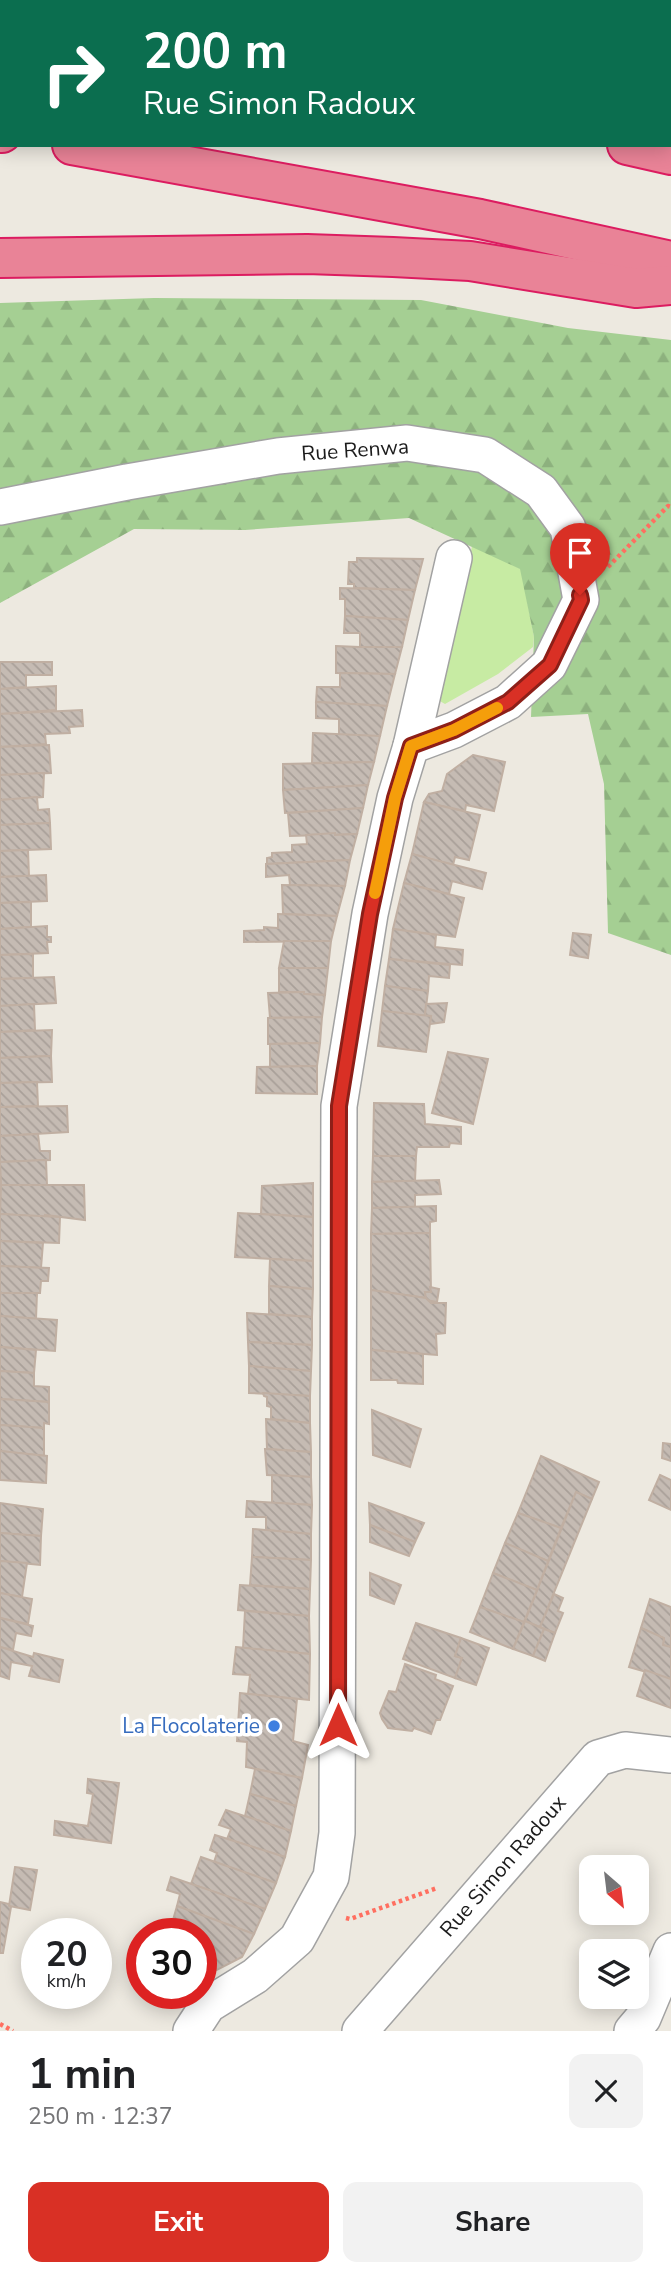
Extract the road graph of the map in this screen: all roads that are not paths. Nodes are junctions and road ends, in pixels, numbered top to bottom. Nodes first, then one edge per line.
1 (83, 147) edge
2 (636, 147) edge
3 (671, 155) edge
4 (0, 258) edge
5 (671, 261) edge
6 (671, 285) edge
7 (0, 507) edge
8 (454, 558) dead end
9 (411, 746) junction
10 (671, 1755) edge
11 (671, 1951) edge
12 (191, 2031) edge
13 (360, 2031) edge
14 (632, 2031) edge

1 - 5 highway
2 - 3 highway
4 - 6 highway
7 - 9 street, Rue Renwa
8 - 9 street
9 - 12 street
10 - 13 street, Rue Simon Radoux
11 - 14 street

